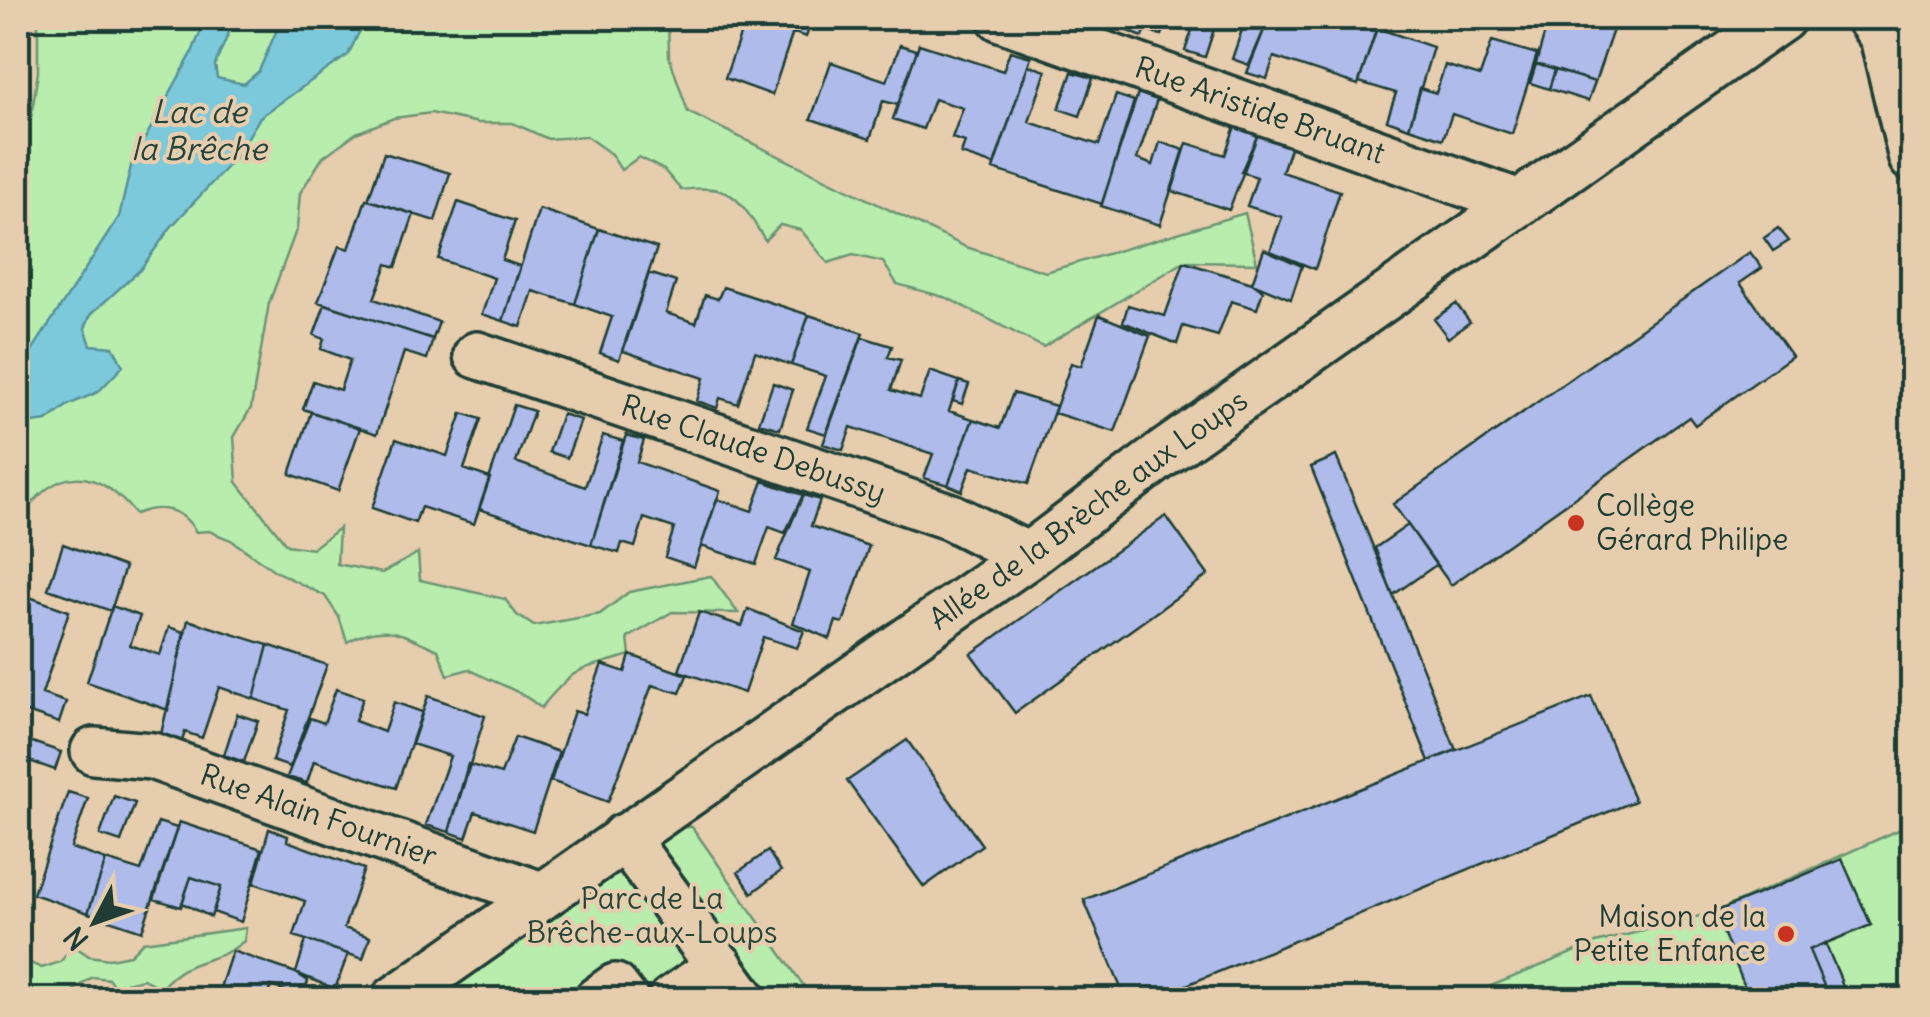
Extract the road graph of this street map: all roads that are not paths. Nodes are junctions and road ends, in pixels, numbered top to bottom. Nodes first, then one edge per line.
1 (1000, 18) edge
2 (1782, 18) edge
3 (1869, 18) edge
4 (1912, 158) edge
5 (1519, 203) junction
6 (477, 355) dead end
7 (1028, 556) junction
8 (94, 751) dead end
9 (624, 837) junction
10 (542, 896) junction
11 (732, 983) edge
12 (394, 1000) edge
13 (597, 1000) edge
14 (625, 1000) edge
15 (671, 1000) edge

1 - 5 street, Rue Aristide Bruant
2 - 5 street, Allée de la Brèche aux Loups
3 - 4 street
5 - 7 street, Allée de la Brèche aux Loups
6 - 7 street, Rue Claude Debussy
7 - 9 street, Allée de la Brèche aux Loups
8 - 10 street, Rue Alain Fournier
9 - 10 street, Allée de la Brèche aux Loups
9 - 11 street
10 - 12 street, Allée de la Brèche aux Loups
11 - 15 street
13 - 14 street

